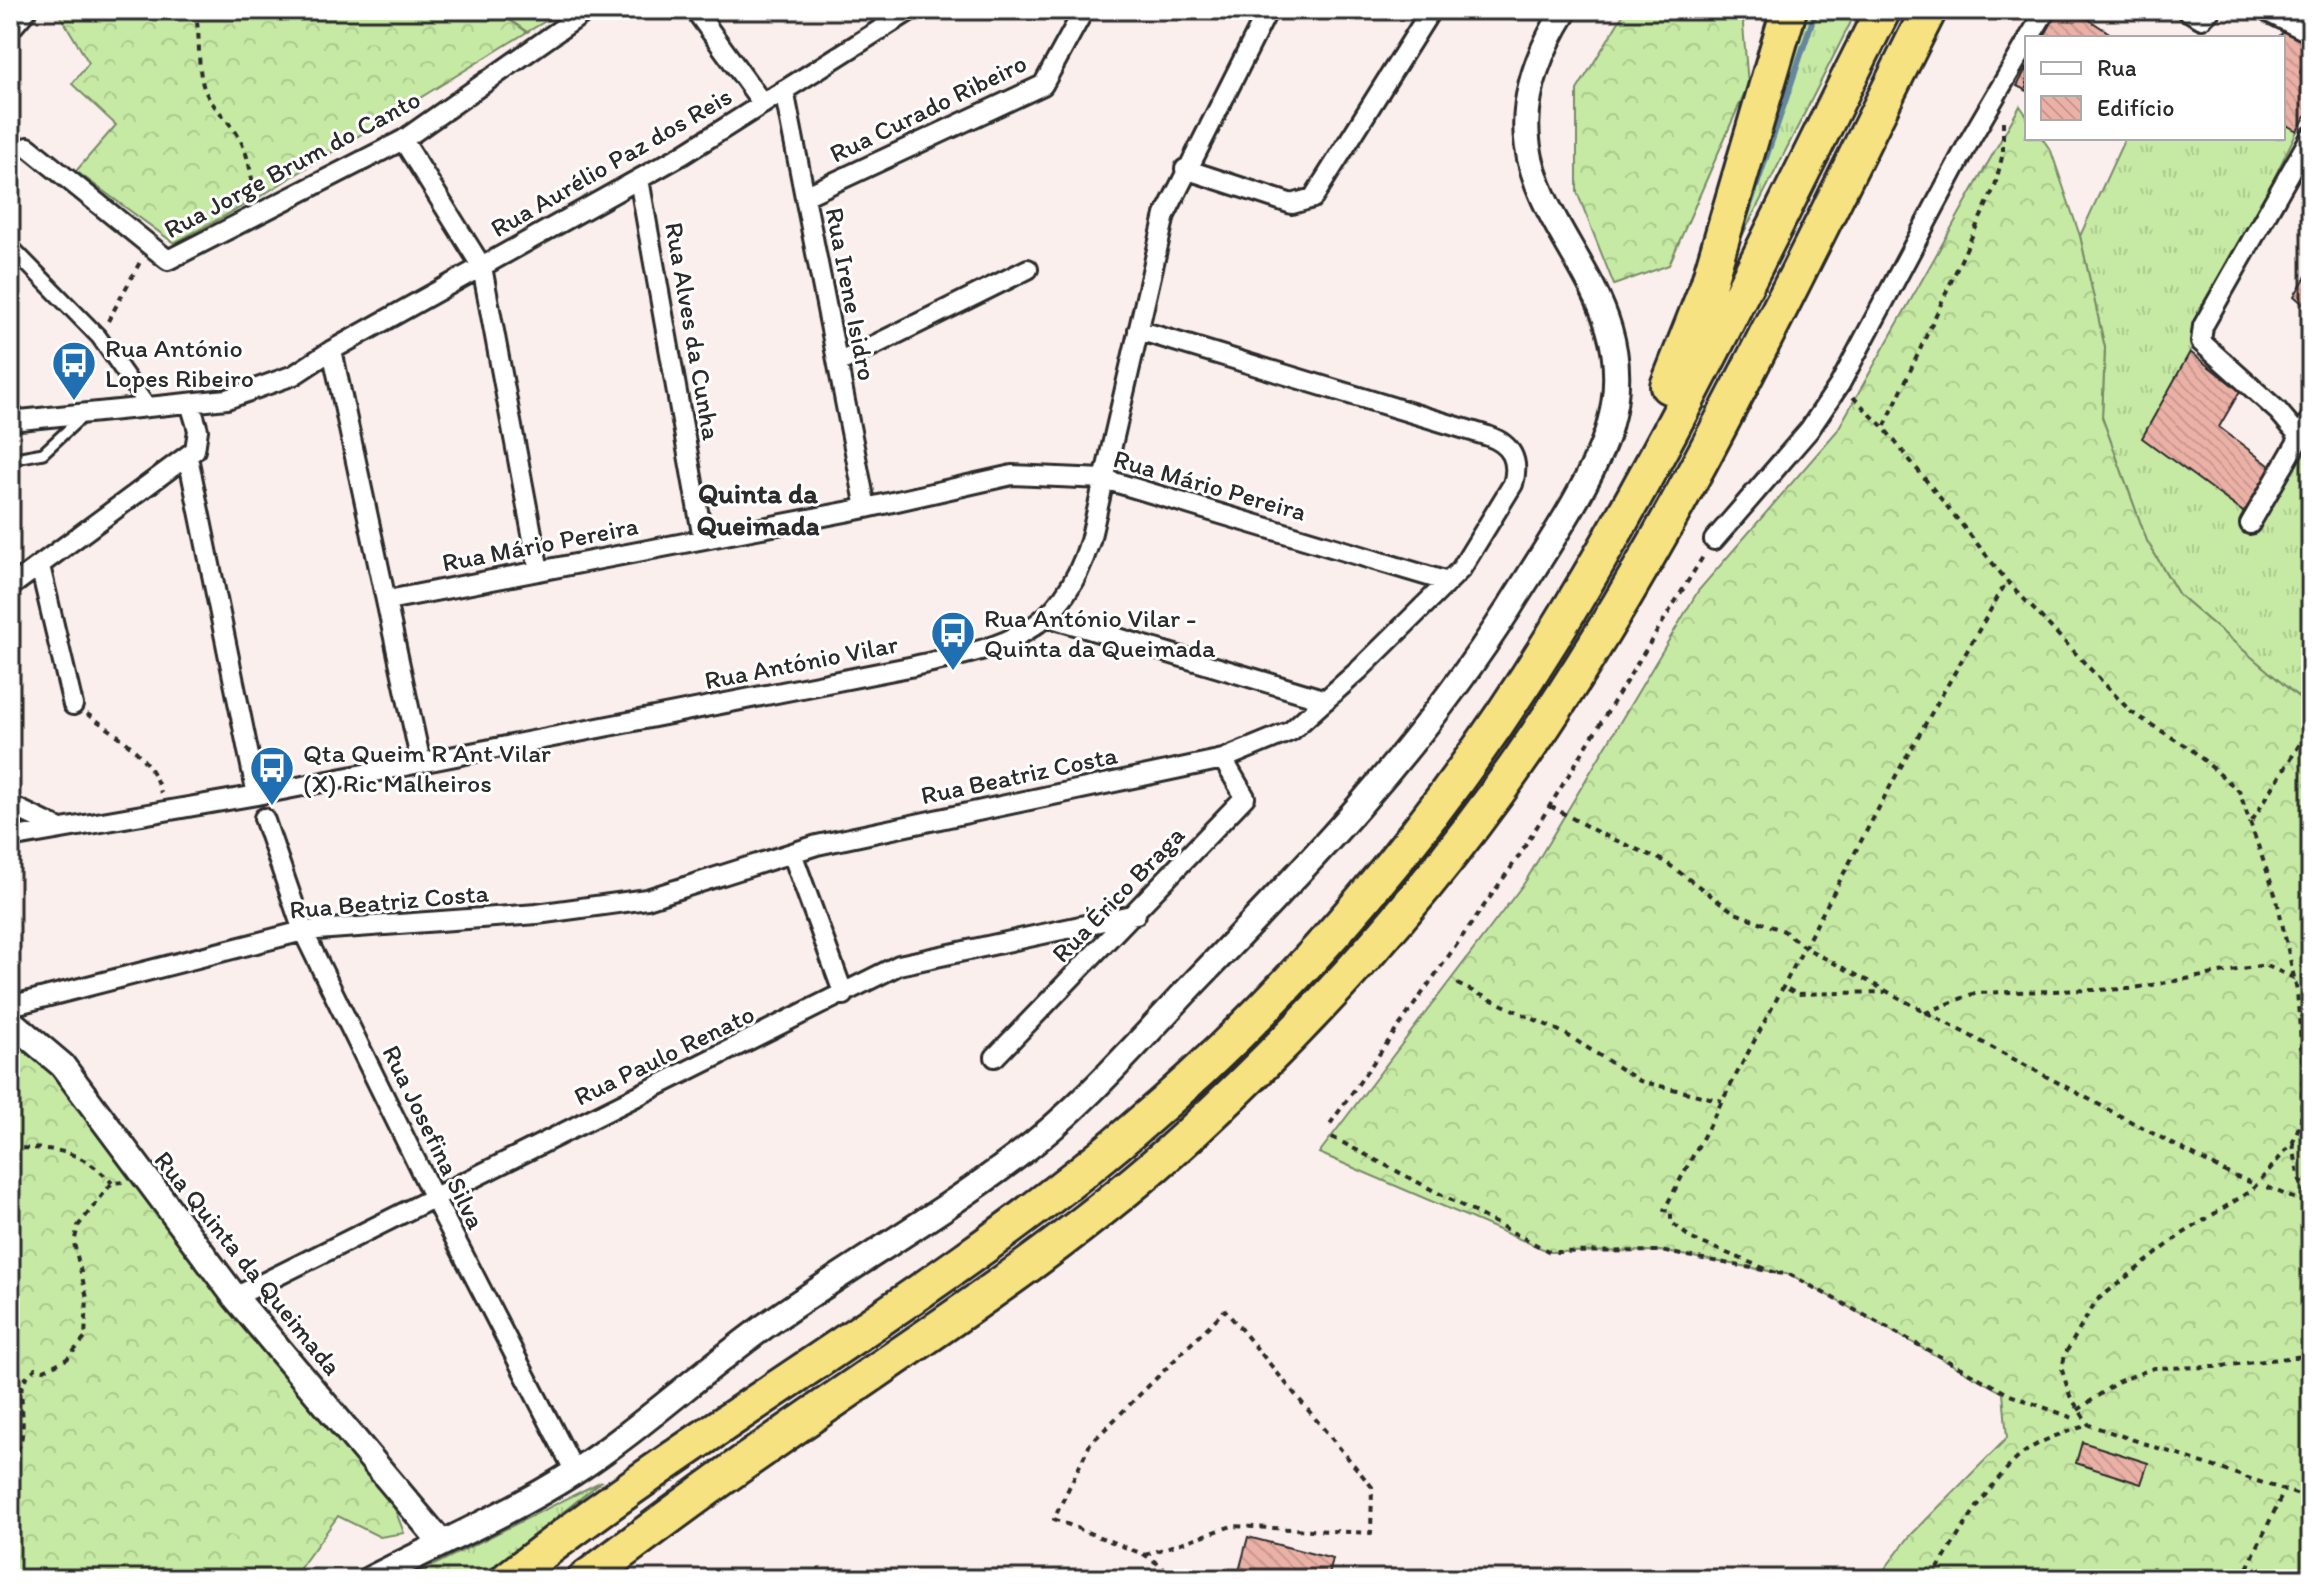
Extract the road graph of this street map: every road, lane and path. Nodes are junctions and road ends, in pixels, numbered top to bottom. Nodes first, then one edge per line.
1 (27, 10) edge
2 (194, 10) edge
3 (588, 10) edge
4 (695, 10) edge
5 (911, 10) edge
6 (1084, 10) edge
7 (1268, 10) edge
8 (1431, 10) edge
9 (1565, 10) edge
10 (1789, 10) edge
11 (1883, 10) edge
12 (1929, 10) edge
13 (1944, 10) edge
14 (2046, 10) edge
15 (2186, 10) edge
16 (2211, 10) edge
17 (2270, 10) edge
18 (10, 30) edge
19 (2311, 30) edge
20 (2030, 36) edge
21 (2025, 45) edge
22 (2000, 87) junction
23 (784, 90) junction
24 (763, 104) junction
25 (2311, 136) edge
26 (403, 140) junction
27 (28, 147) dead end
28 (1185, 169) junction
29 (639, 179) junction
30 (805, 196) junction
31 (258, 214) junction
32 (10, 246) edge
33 (149, 246) junction
34 (482, 267) junction
35 (1028, 269) dead end
36 (1138, 330) junction
37 (99, 337) junction
38 (332, 350) junction
39 (1754, 354) junction
40 (838, 363) junction
41 (1840, 384) junction
42 (190, 403) junction
43 (149, 408) junction
44 (85, 414) junction
45 (2311, 418) edge
46 (10, 421) edge
47 (1884, 428) junction
48 (2300, 437) junction
49 (188, 457) junction
50 (10, 459) edge
51 (1104, 479) junction
52 (866, 508) junction
53 (2250, 524) dead end
54 (703, 539) junction
55 (1714, 540) joint
56 (40, 566) junction
57 (539, 571) junction
58 (2007, 581) junction
59 (1448, 582) junction
60 (10, 587) edge
61 (388, 600) junction
62 (1048, 617) junction
63 (1326, 700) junction
64 (73, 705) joint
65 (2311, 726) edge
66 (1223, 759) junction
67 (421, 763) junction
68 (257, 795) junction
69 (10, 805) edge
70 (1550, 806) junction
71 (164, 811) junction
72 (264, 818) dead end
73 (2252, 821) junction
74 (60, 829) junction
75 (10, 838) edge
76 (792, 853) junction
77 (1136, 914) junction
78 (303, 931) junction
79 (1804, 947) junction
80 (2311, 976) edge
81 (2294, 978) junction
82 (1457, 984) dead end
83 (1788, 989) dead end
84 (1887, 992) junction
85 (844, 995) junction
86 (10, 1006) edge
87 (1925, 1013) junction
88 (10, 1021) edge
89 (995, 1057) dead end
90 (1190, 1079) junction
91 (1722, 1101) junction
92 (1330, 1124) dead end
93 (1332, 1137) dead end
94 (2293, 1142) junction
95 (10, 1149) edge
96 (145, 1180) junction
97 (112, 1183) junction
98 (2257, 1185) junction
99 (2267, 1187) dead end
100 (434, 1198) junction
101 (2306, 1204) junction
102 (2311, 1209) edge
103 (1776, 1273) junction
104 (235, 1297) junction
105 (2311, 1355) edge
106 (2078, 1410) junction
107 (2076, 1419) dead end
108 (2089, 1425) junction
109 (10, 1460) edge
110 (575, 1472) junction
111 (2284, 1491) junction
112 (2311, 1499) edge
113 (441, 1542) junction
114 (1145, 1555) junction
115 (370, 1579) edge
116 (508, 1579) edge
117 (585, 1579) edge
118 (1180, 1579) edge
119 (1931, 1579) edge
120 (2242, 1579) edge

1 - 18 street
2 - 31 path
3 - 26 street, Rua Jorge Brum do Canto
4 - 24 street
5 - 23 street, Rua Aurélio Paz dos Reis
6 - 30 street, Rua Curado Ribeiro
7 - 28 street, Rua António Vilar
8 - 28 street
9 - 110 street
10 - 90 highway
11 - 90 highway
12 - 39 highway
13 - 39 highway
14 - 20 street
15 - 16 street
17 - 19 street
21 - 22 street
22 - 41 street
22 - 47 path
23 - 24 street, Rua Aurélio Paz dos Reis
23 - 30 street, Rua Irene Isidro
24 - 29 street, Rua Aurélio Paz dos Reis
25 - 48 street
26 - 31 street, Rua Jorge Brum do Canto
26 - 34 street
27 - 33 street, Rua Jorge Brum do Canto
28 - 36 street, Rua António Vilar
29 - 34 street, Rua Aurélio Paz dos Reis
29 - 54 street, Rua Alves da Cunha
30 - 40 street, Rua Irene Isidro
31 - 33 street, Rua Jorge Brum do Canto
32 - 37 street
33 - 37 path
34 - 38 street, Rua Aurélio Paz dos Reis
34 - 57 street
35 - 40 street
36 - 51 street, Rua António Vilar
36 - 59 street, Rua Beatriz Costa
37 - 43 street
38 - 42 street
38 - 61 street
39 - 117 highway
40 - 52 street, Rua Irene Isidro
41 - 47 path
41 - 55 street
42 - 43 street
42 - 49 street
43 - 44 street
44 - 46 street
44 - 50 lane
45 - 48 street
47 - 58 path
48 - 53 street
49 - 56 street
49 - 68 street
51 - 52 street, Rua Mário Pereira
51 - 59 street, Rua Mário Pereira
51 - 62 street, Rua António Vilar
52 - 54 street, Rua Mário Pereira
54 - 57 street, Rua Mário Pereira
55 - 70 path
56 - 60 street
56 - 64 street
57 - 61 street, Rua Mário Pereira
58 - 73 path
58 - 79 path
59 - 63 street, Rua Beatriz Costa
61 - 67 street
62 - 63 street
62 - 67 street, Rua António Vilar
63 - 66 street, Rua Beatriz Costa
64 - 71 path
65 - 73 path
66 - 76 street, Rua Beatriz Costa
66 - 77 street, Rua Érico Braga
67 - 68 street, Rua António Vilar
68 - 71 street, Rua António Vilar
69 - 74 street
70 - 79 path
70 - 92 path
71 - 74 street, Rua António Vilar
72 - 78 street, Rua Josefina Silva
73 - 81 path
74 - 75 street, Rua António Vilar
76 - 78 street, Rua Beatriz Costa
76 - 85 street
77 - 85 street, Rua Paulo Renato
77 - 89 street, Rua Érico Braga
78 - 86 street, Rua Beatriz Costa
78 - 100 street, Rua Josefina Silva
79 - 84 path
79 - 91 path
80 - 81 path
81 - 87 path
81 - 94 path
82 - 91 path
83 - 84 path
84 - 87 path
85 - 100 street, Rua Paulo Renato
87 - 98 path
88 - 96 street, Rua Quinta da Queimada
90 - 116 highway
91 - 103 path
93 - 103 path
94 - 98 path
94 - 101 path
95 - 97 path
96 - 97 path
96 - 104 street, Rua Quinta da Queimada
97 - 109 path
98 - 106 path
99 - 101 path
100 - 104 street, Rua Paulo Renato
100 - 110 street, Rua Josefina Silva
101 - 102 path
103 - 107 path
104 - 113 street, Rua Quinta da Queimada
105 - 106 path
106 - 108 path
108 - 111 path
108 - 119 path
110 - 113 street
111 - 112 path
111 - 120 path
113 - 115 street
114 - 114 path
114 - 118 path

